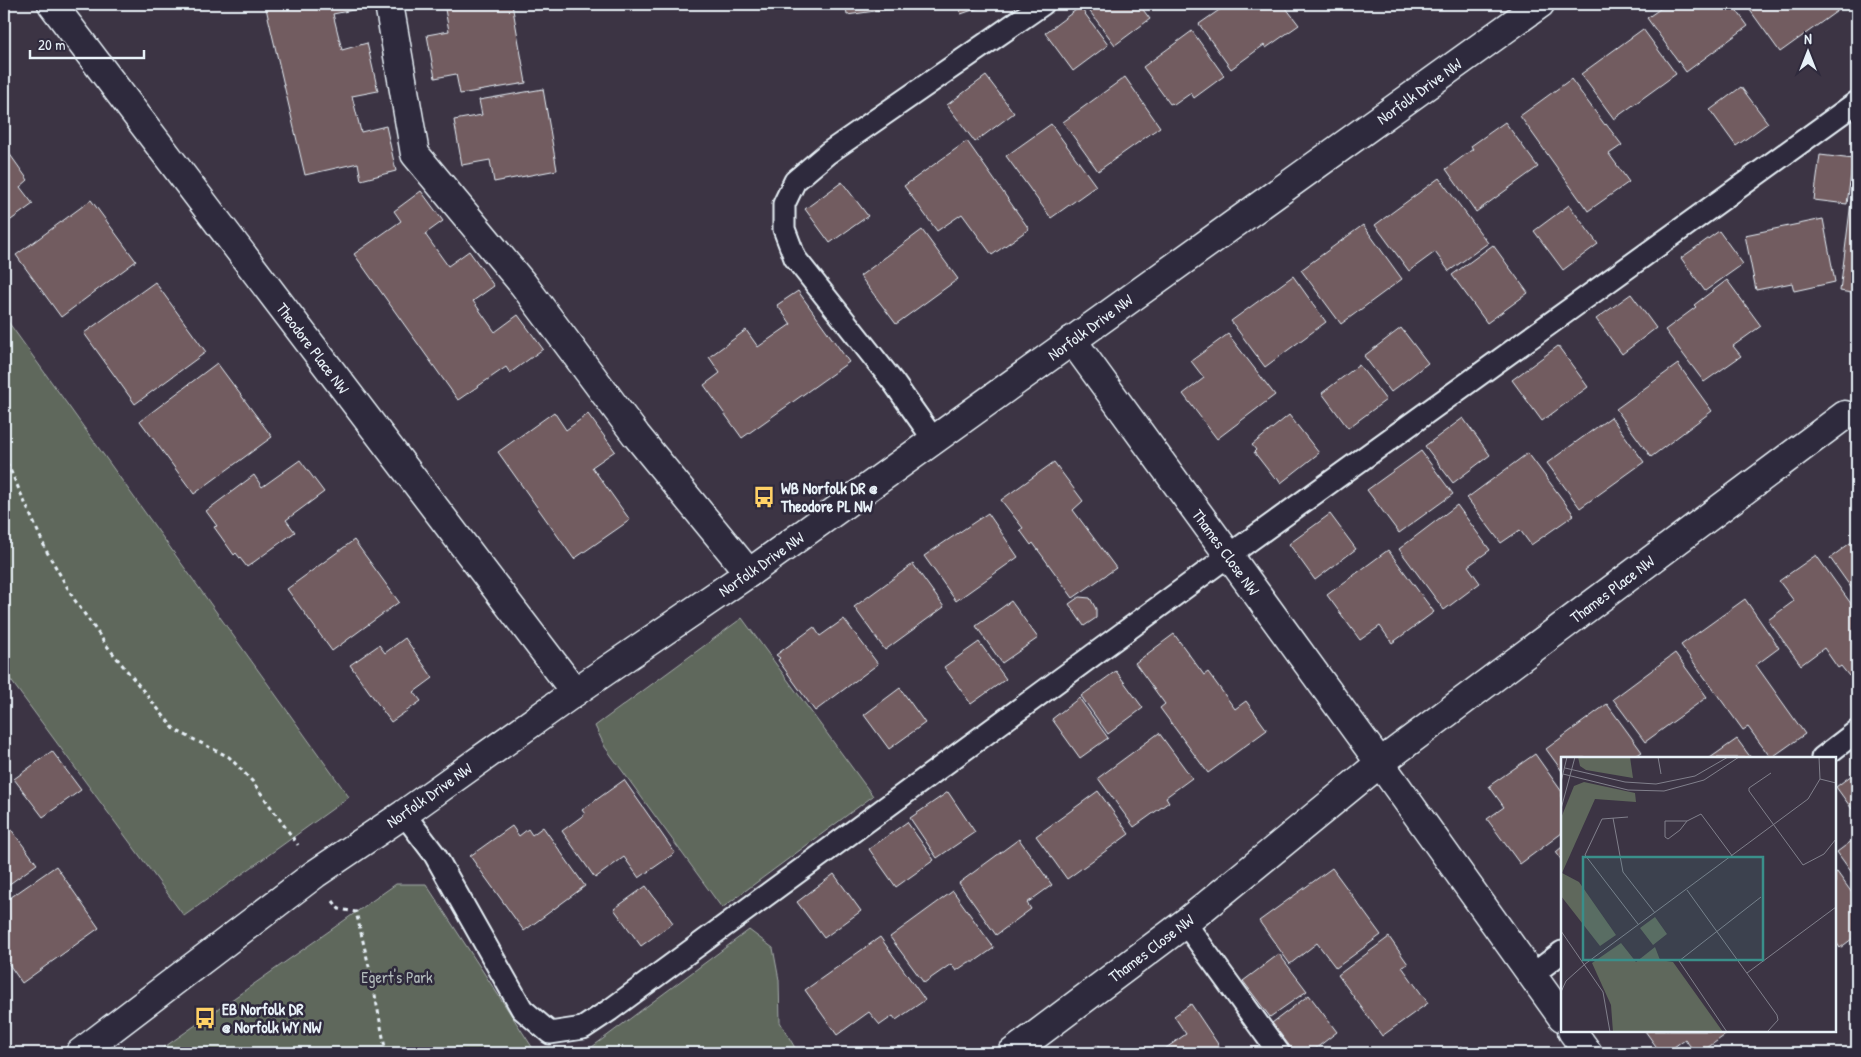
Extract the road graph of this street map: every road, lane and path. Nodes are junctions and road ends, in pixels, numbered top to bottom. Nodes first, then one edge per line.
1 (52, 4) edge
2 (389, 4) edge
3 (1044, 4) edge
4 (1540, 4) edge
5 (1857, 102) edge
6 (1072, 340) junction
7 (1845, 415) dead end
8 (934, 440) junction
9 (4, 456) edge
10 (1228, 556) junction
11 (749, 573) junction
12 (575, 692) junction
13 (1857, 732) edge
14 (1823, 757) edge
15 (1380, 763) junction
16 (404, 814) junction
17 (294, 837) dead end
18 (356, 912) dead end
19 (1185, 923) junction
20 (1561, 953) edge
21 (1532, 975) junction
22 (1561, 1016) edge
23 (1573, 1032) edge
24 (80, 1053) edge
25 (386, 1053) edge
26 (1012, 1053) edge
27 (1278, 1053) edge
28 (1588, 1053) edge

1 - 12 street, Theodore Place NW
2 - 11 street
3 - 8 lane
4 - 6 street, Norfolk Drive NW
5 - 10 lane
6 - 8 street, Norfolk Drive NW
6 - 10 street, Thames Close NW
7 - 15 street, Thames Place NW
8 - 11 street, Norfolk Drive NW
9 - 17 path
10 - 15 street, Thames Close NW
10 - 16 lane
11 - 12 street, Norfolk Drive NW
12 - 16 street, Norfolk Drive NW
13 - 14 lane
15 - 19 street, Thames Close NW
15 - 21 street, Thames Close NW
16 - 24 street, Norfolk Drive NW
18 - 25 path
19 - 26 street, Thames Close NW
19 - 27 lane
20 - 21 lane
21 - 22 street, Thames Close NW
23 - 28 street

